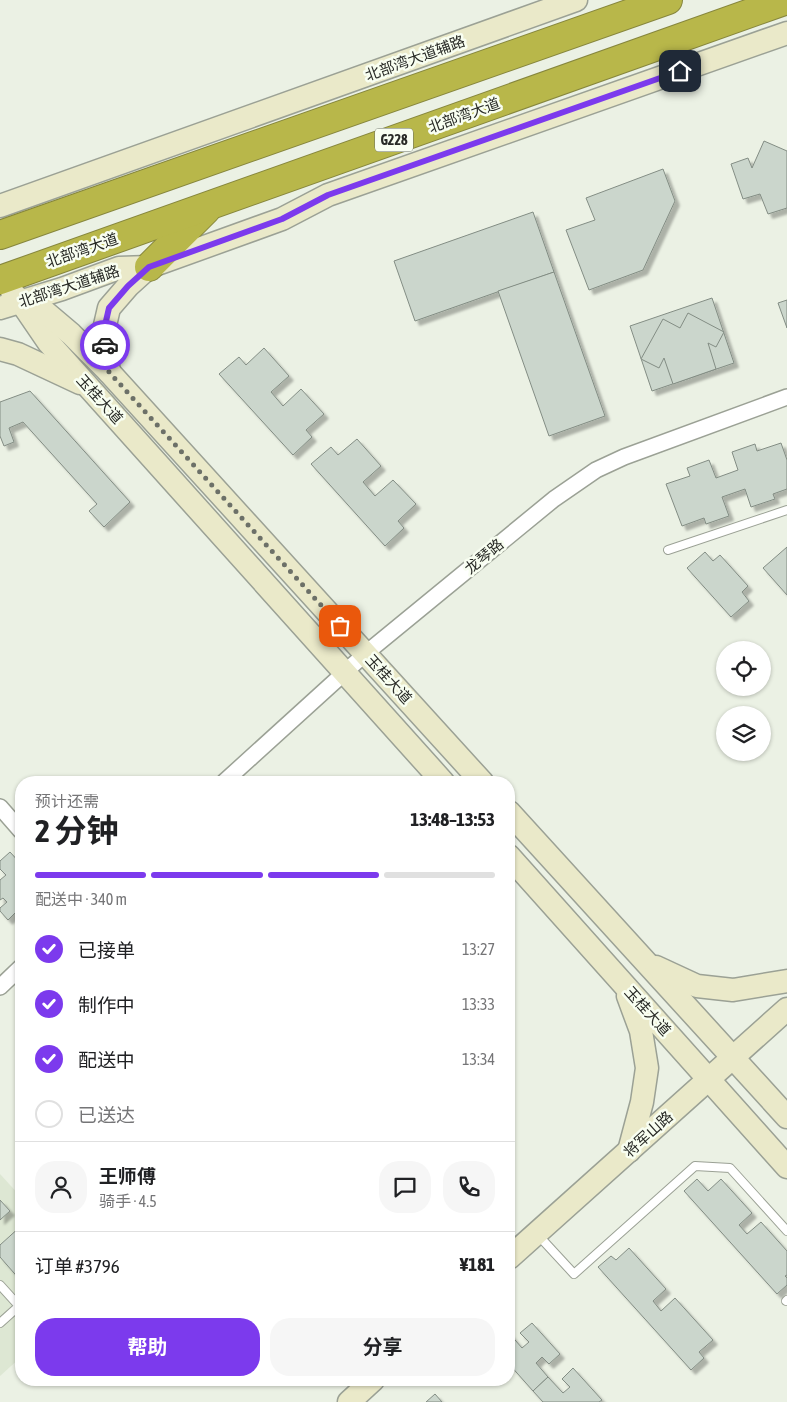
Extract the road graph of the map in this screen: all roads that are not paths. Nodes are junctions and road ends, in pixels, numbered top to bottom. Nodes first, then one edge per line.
1 (576, 0) edge
2 (668, 0) edge
3 (787, 0) edge
4 (787, 33) edge
5 (211, 205) junction
6 (0, 206) edge
7 (0, 235) edge
8 (149, 267) junction
9 (0, 279) edge
10 (10, 305) edge
11 (0, 349) edge
12 (109, 372) junction
13 (90, 388) junction
14 (787, 397) edge
15 (787, 510) edge
16 (668, 550) dead end
17 (365, 654) junction
18 (344, 673) junction
19 (231, 776) edge
20 (438, 776) edge
21 (477, 776) edge
22 (0, 807) edge
23 (515, 819) edge
24 (15, 824) edge
25 (515, 863) edge
26 (645, 961) junction
27 (15, 973) edge
28 (787, 981) edge
29 (623, 984) junction
30 (0, 987) edge
31 (787, 1009) edge
32 (733, 1058) junction
33 (709, 1079) junction
34 (787, 1118) edge
35 (629, 1151) junction
36 (787, 1167) edge
37 (787, 1231) edge
38 (537, 1233) junction
39 (515, 1253) edge
40 (0, 1285) edge
41 (15, 1302) edge
42 (15, 1309) edge
43 (0, 1323) edge
44 (366, 1386) edge
45 (348, 1402) edge

1 - 6 main road, 北部湾大道辅路
2 - 7 highway
3 - 5 highway, 北部湾大道 / G228
4 - 8 main road, 北部湾大道辅路
5 - 8 highway
5 - 9 highway, 北部湾大道 / G228
8 - 10 main road, 北部湾大道辅路
8 - 12 main road
9 - 10 main road, 玉桂大道
10 - 12 main road, 玉桂大道
10 - 13 main road, 玉桂大道
11 - 13 main road
12 - 13 main road
12 - 17 main road, 玉桂大道
13 - 18 main road, 玉桂大道
14 - 17 street, 龙琴路
15 - 16 lane
17 - 18 street, 龙琴路
17 - 21 main road, 玉桂大道
18 - 19 street, 龙琴路
18 - 20 main road, 玉桂大道
22 - 24 street
23 - 26 main road, 玉桂大道
25 - 29 main road, 玉桂大道
26 - 28 main road
26 - 32 main road, 玉桂大道
27 - 30 street
29 - 33 main road, 玉桂大道
29 - 35 main road
31 - 32 main road, 将军山路
32 - 33 main road, 将军山路
32 - 34 main road, 玉桂大道
33 - 35 main road, 将军山路
33 - 36 main road, 玉桂大道
35 - 38 main road, 将军山路
37 - 38 lane
38 - 39 main road, 将军山路
40 - 41 lane
42 - 43 lane
44 - 45 main road

